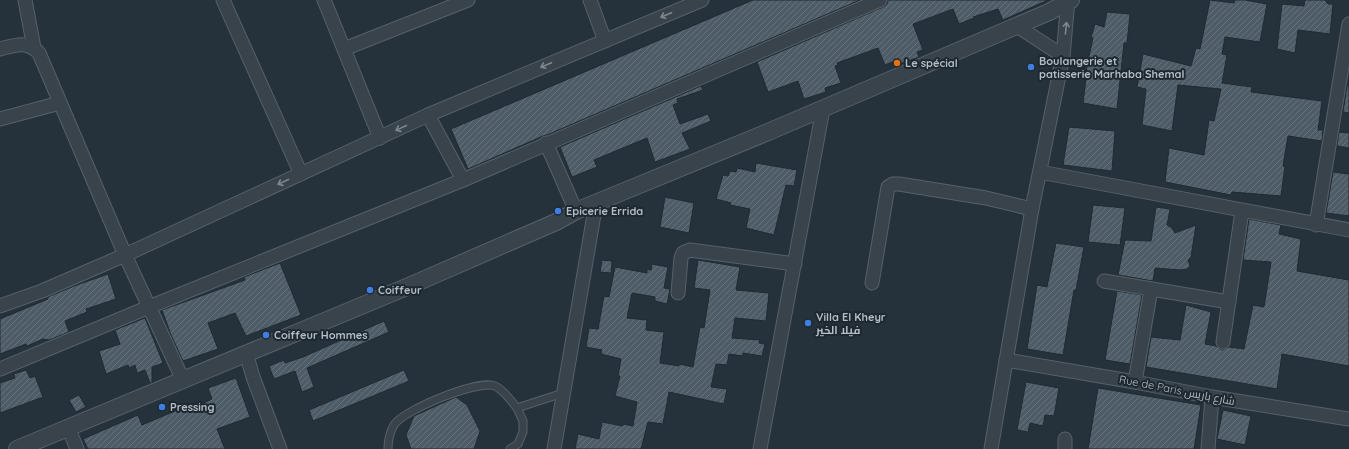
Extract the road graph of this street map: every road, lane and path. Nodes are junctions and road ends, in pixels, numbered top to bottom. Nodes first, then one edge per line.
1 (25, 0) edge
2 (224, 0) edge
3 (324, 0) edge
4 (468, 0) edge
5 (590, 0) edge
6 (702, 0) edge
7 (880, 0) edge
8 (1070, 0) edge
9 (688, 3) edge
10 (1349, 24) edge
11 (1017, 26) junction
12 (605, 40) junction
13 (34, 48) junction
14 (0, 49) edge
15 (344, 49) junction
16 (1063, 56) junction
17 (60, 103) junction
18 (823, 109) junction
19 (428, 115) junction
20 (0, 119) edge
21 (380, 138) junction
22 (546, 143) junction
23 (1040, 172) junction
24 (301, 174) junction
25 (463, 180) junction
26 (596, 203) junction
27 (1032, 209) junction
28 (1242, 211) junction
29 (576, 212) junction
30 (1316, 225) junction
31 (1349, 230) edge
32 (126, 255) junction
33 (795, 264) junction
34 (1104, 281) dead end
35 (872, 283) dead end
36 (1151, 289) junction
37 (678, 293) dead end
38 (1229, 302) junction
39 (0, 306) edge
40 (149, 307) junction
41 (1223, 342) dead end
42 (246, 353) junction
43 (1006, 360) junction
44 (0, 370) edge
45 (183, 380) junction
46 (1135, 382) junction
47 (563, 393) junction
48 (1212, 397) junction
49 (517, 408) junction
50 (1349, 419) edge
51 (68, 427) junction
52 (276, 448) edge
53 (17, 449) edge
54 (77, 449) edge
55 (388, 449) edge
56 (510, 449) edge
57 (554, 449) edge
58 (760, 449) edge
59 (991, 449) edge
60 (1208, 449) edge

1 - 13 street
2 - 24 street
3 - 15 street
4 - 15 street
5 - 12 street
6 - 9 street
7 - 22 street
8 - 11 street
16 -> 8 street
9 -> 12 street
10 - 30 street
11 - 16 street
11 - 18 street
12 -> 19 street
13 - 14 street
13 - 17 street
15 - 21 street
16 - 23 street
17 - 20 street
17 - 32 street
18 - 26 street
18 - 33 street
19 -> 21 street
19 - 25 street
21 - 24 street
22 - 25 street
22 - 29 street
23 - 27 street
23 - 28 street
24 -> 32 street
25 - 40 street
26 - 29 street
26 - 47 street
27 - 35 street
27 - 43 street
28 - 30 street
28 - 38 street
29 - 42 street
30 - 31 street
32 - 39 street
32 - 40 street
33 - 37 street
33 - 58 street
34 - 36 street
36 - 38 street
36 - 46 street
38 - 41 street
40 - 44 street
40 - 45 street
42 - 45 street
42 - 52 street
43 - 46 street, Rue de Paris شارع باريس
43 - 59 street
45 - 51 street
46 - 48 street, Rue de Paris شارع باريس
47 - 49 lane
47 - 57 street
48 - 50 street, Rue de Paris شارع باريس
48 - 60 street
49 - 55 lane
49 - 56 lane
51 - 53 street
51 - 54 street

